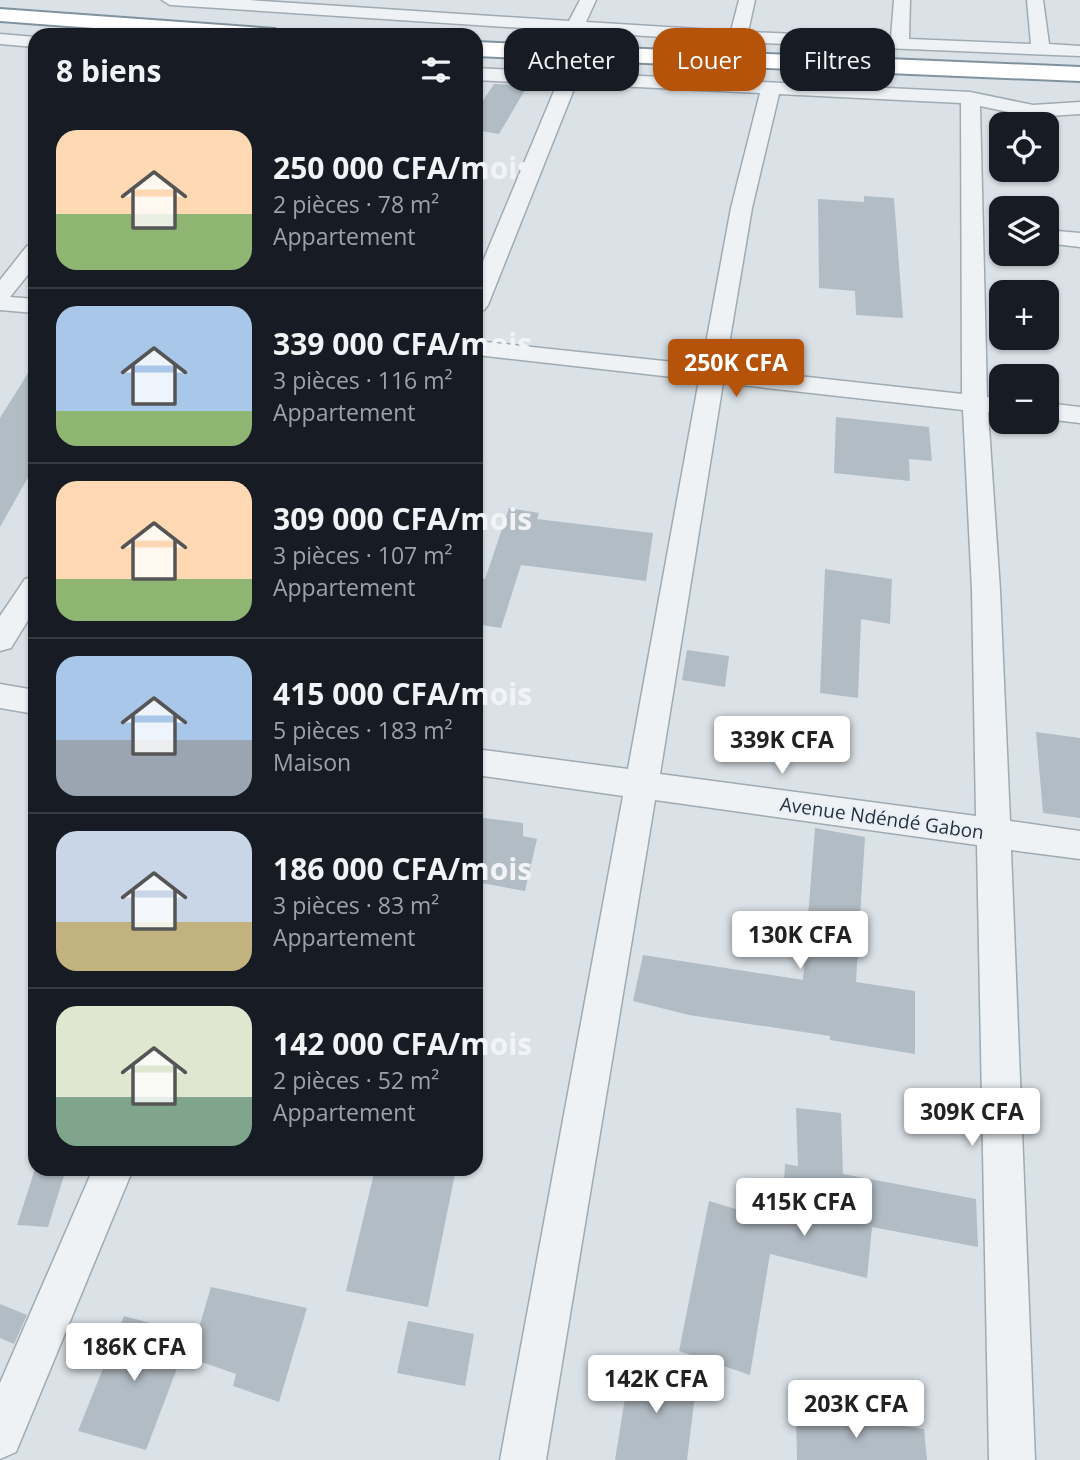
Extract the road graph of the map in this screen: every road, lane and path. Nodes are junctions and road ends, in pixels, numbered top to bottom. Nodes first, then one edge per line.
1 (170, 0) edge
2 (408, 0) edge
3 (588, 0) edge
4 (747, 0) edge
5 (902, 0) edge
6 (1035, 0) edge
7 (209, 1) edge
8 (397, 15) junction
9 (5, 21) edge
10 (134, 25) junction
11 (576, 27) junction
12 (176, 28) edge
13 (740, 28) edge
14 (653, 32) edge
15 (766, 38) edge
16 (0, 39) edge
17 (28, 41) edge
18 (900, 43) junction
19 (483, 49) edge
20 (1041, 49) junction
21 (1080, 51) edge
22 (483, 74) edge
23 (1080, 74) edge
24 (504, 75) edge
25 (639, 81) edge
26 (771, 87) junction
27 (564, 91) edge
28 (970, 98) junction
29 (1080, 108) edge
30 (1059, 238) edge
31 (1080, 240) edge
32 (28, 260) edge
33 (483, 288) edge
34 (0, 295) edge
35 (0, 303) edge
36 (28, 305) edge
37 (483, 349) edge
38 (710, 373) junction
39 (988, 405) edge
40 (1059, 413) edge
41 (1080, 415) edge
42 (28, 597) edge
43 (0, 640) edge
44 (0, 696) edge
45 (28, 701) edge
46 (483, 763) edge
47 (641, 783) junction
48 (992, 834) junction
49 (1080, 845) edge
50 (110, 1176) edge
51 (0, 1436) edge
52 (523, 1460) edge
53 (1012, 1460) edge

1 - 7 street
2 - 8 street
3 - 11 street
4 - 13 street
5 - 18 street
6 - 20 street
7 - 8 street
7 - 10 street
8 - 11 street
9 - 10 highway
10 - 12 highway
11 - 14 street
15 - 18 street
16 - 17 street
18 - 20 street
19 - 23 highway
20 - 21 street
22 - 24 street
25 - 26 street
26 - 28 street
26 - 38 street
27 - 33 street
28 - 29 street
28 - 39 street
30 - 31 street
32 - 34 street
35 - 36 street
37 - 38 street
38 - 39 street
38 - 47 street
39 - 48 street
40 - 41 street
42 - 43 street
44 - 45 street
46 - 47 street, Avenue Ndéndé Gabon
47 - 48 street, Avenue Ndéndé Gabon
47 - 52 street
48 - 49 street, Avenue Ndéndé Gabon
48 - 53 street
50 - 51 street

